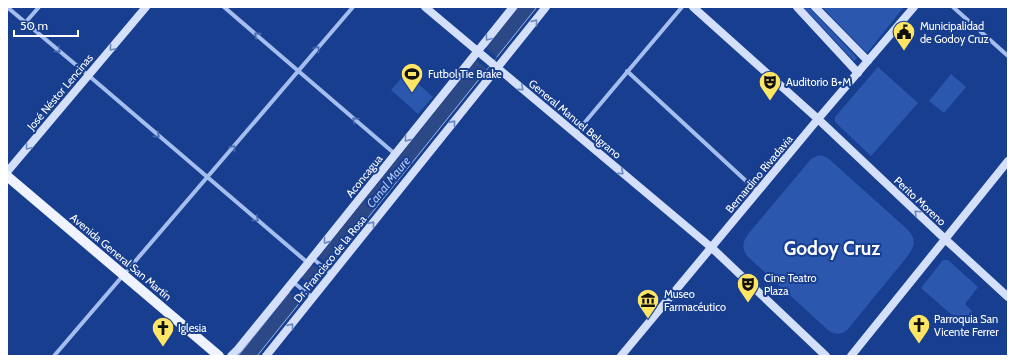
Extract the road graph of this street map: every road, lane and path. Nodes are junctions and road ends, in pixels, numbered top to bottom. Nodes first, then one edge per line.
1 (39, 7) edge
2 (146, 7) edge
3 (224, 7) edge
4 (353, 7) edge
5 (425, 7) edge
6 (513, 7) edge
7 (546, 7) edge
8 (682, 7) edge
9 (693, 7) edge
10 (797, 7) edge
11 (815, 7) edge
12 (914, 7) edge
13 (953, 7) edge
14 (7, 8) edge
15 (26, 23) junction
16 (479, 53) junction
17 (1008, 56) edge
18 (868, 61) junction
19 (494, 66) junction
20 (298, 71) junction
21 (627, 71) junction
22 (858, 73) junction
23 (88, 75) junction
24 (818, 119) junction
25 (575, 134) junction
26 (395, 155) junction
27 (1008, 161) edge
28 (7, 172) edge
29 (7, 176) edge
30 (208, 178) junction
31 (758, 192) junction
32 (945, 239) junction
33 (712, 248) junction
34 (312, 260) junction
35 (329, 271) junction
36 (124, 275) junction
37 (294, 283) junction
38 (310, 296) junction
39 (1008, 297) edge
40 (54, 356) edge
41 (219, 356) edge
42 (231, 356) edge
43 (266, 356) edge
44 (621, 356) edge
45 (826, 356) edge
46 (851, 356) edge

1 - 15 street
2 -> 23 street, José Néstor Lencinas
20 -> 3 street
20 -> 4 street
5 - 16 street, General Manuel Belgrano
6 -> 16 street, Aconcagua
19 -> 7 street, Dr. Francisco de la Rosa
8 - 21 street
9 - 24 street, Perito Moreno
10 - 22 street
11 - 18 street
12 - 18 street, Bernardino Rivadavia
13 - 17 street
14 - 15 street
15 -> 23 street
16 - 19 street, General Manuel Belgrano
16 -> 26 street, Aconcagua
18 - 22 street, Bernardino Rivadavia
19 -> 25 street, General Manuel Belgrano
35 -> 19 street, Dr. Francisco de la Rosa
26 -> 20 street
30 -> 20 street
21 - 25 street
21 - 31 street
22 - 24 street, Bernardino Rivadavia
23 -> 28 street, José Néstor Lencinas
23 -> 30 street
24 - 31 street, Bernardino Rivadavia
32 -> 24 street, Perito Moreno
25 -> 33 street, General Manuel Belgrano
26 -> 34 street, Aconcagua
27 - 32 street
29 - 36 main road, Avenida General San Martín
30 -> 34 street
30 - 36 street
31 - 33 street, Bernardino Rivadavia
32 - 39 street, Perito Moreno
32 - 46 street
33 - 44 street, Bernardino Rivadavia
33 - 45 street, General Manuel Belgrano
34 - 35 street
34 - 37 street, Aconcagua
35 - 38 street, Dr. Francisco de la Rosa
36 - 40 street
36 - 41 main road, Avenida General San Martín
37 - 38 street
37 - 42 street, Aconcagua
43 -> 38 street, Dr. Francisco de la Rosa

